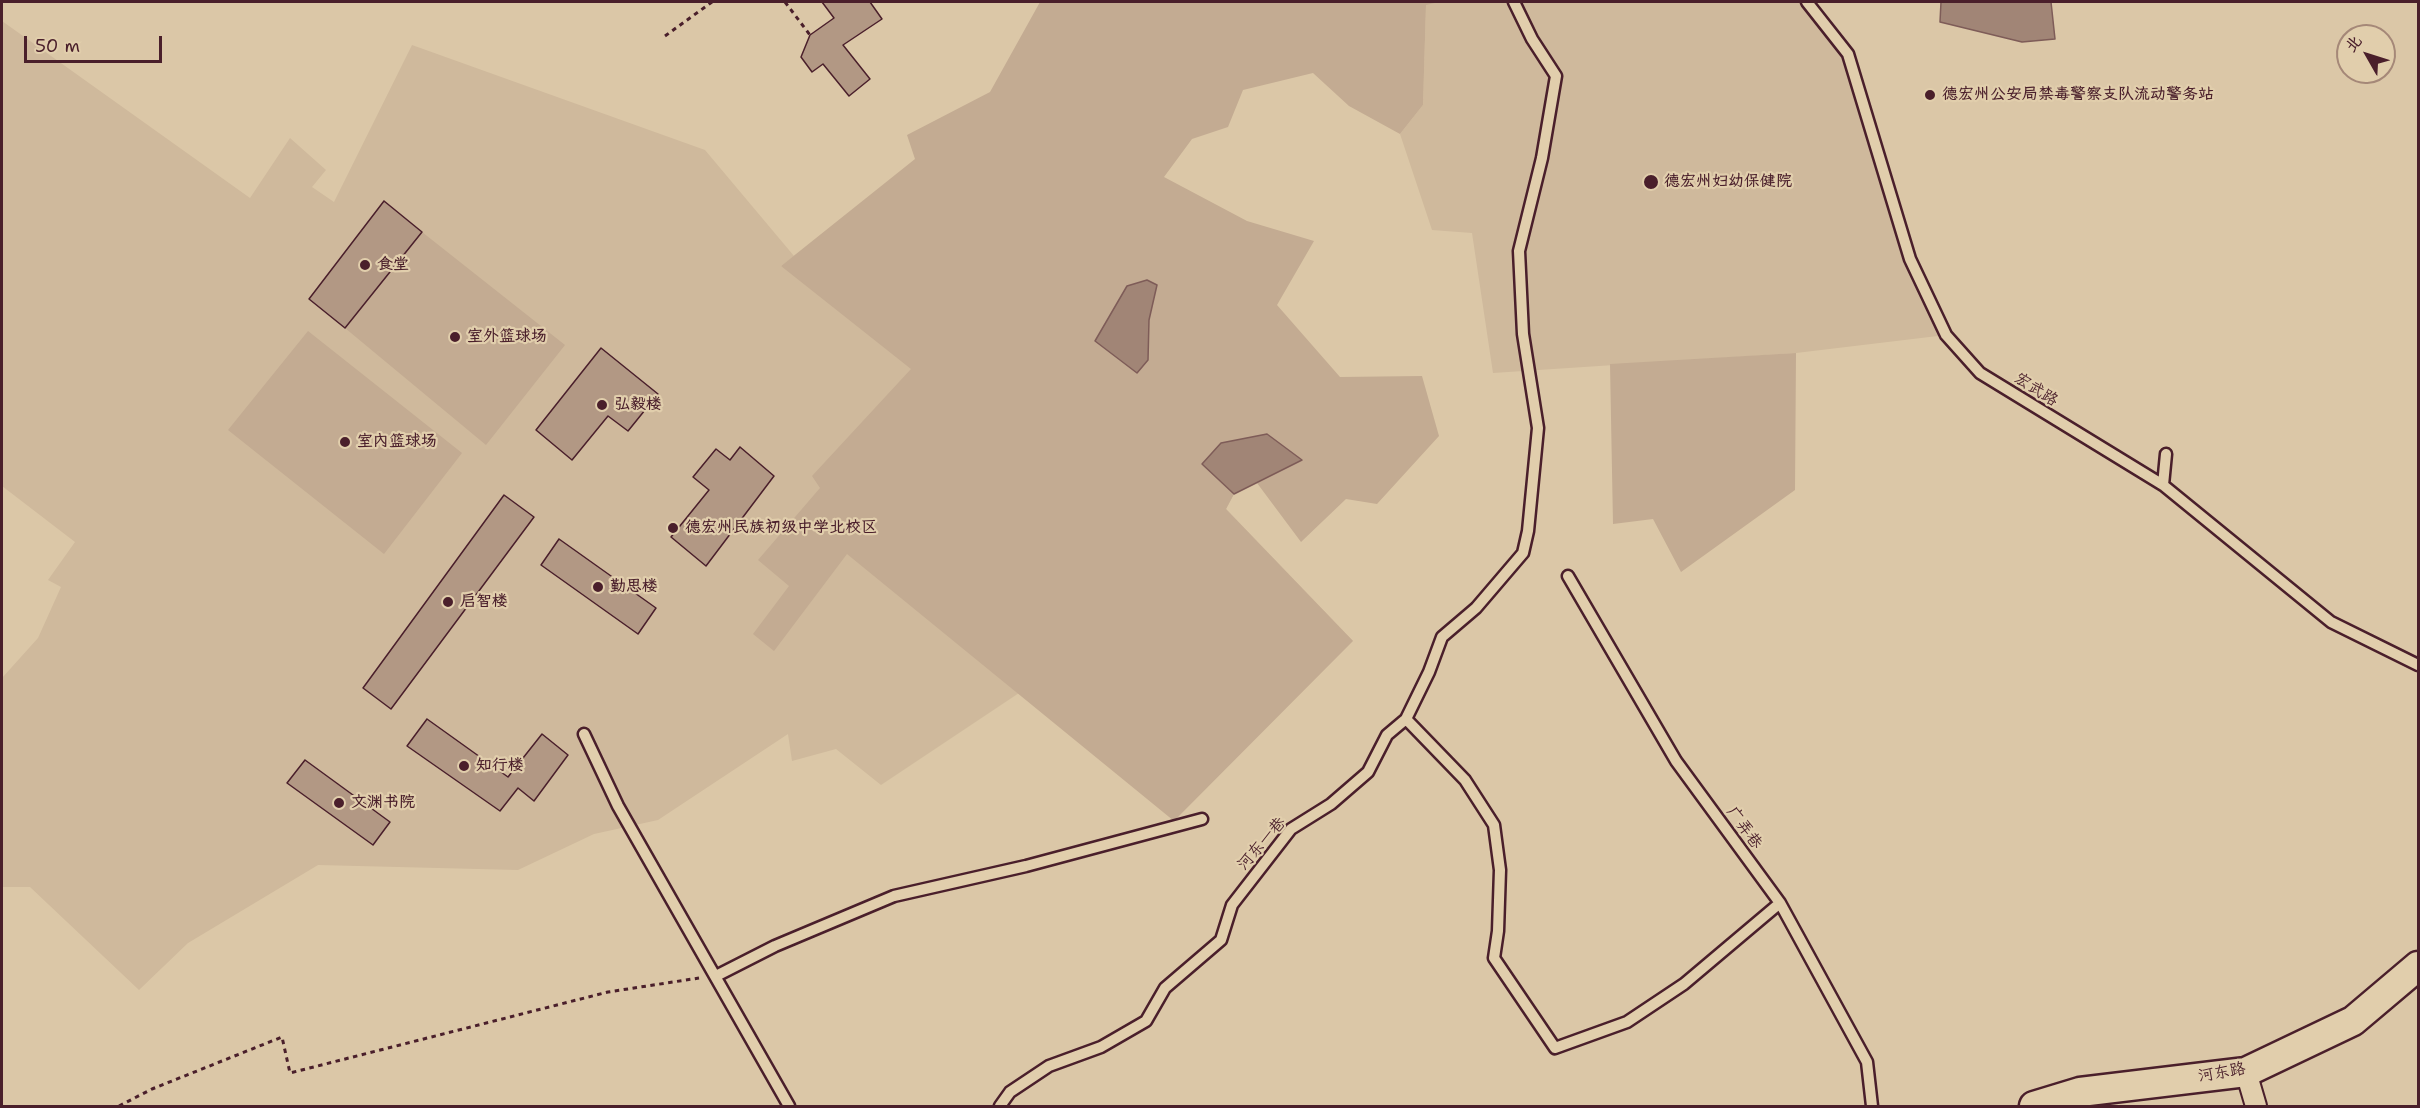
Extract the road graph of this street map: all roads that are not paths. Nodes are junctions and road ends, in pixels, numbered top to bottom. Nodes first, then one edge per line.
1 (1514, 2) edge
2 (1807, 2) edge
3 (2166, 454) dead end
4 (2163, 485) junction
5 (1568, 576) dead end
6 (2418, 666) edge
7 (1406, 719) junction
8 (584, 734) dead end
9 (1202, 819) dead end
10 (1780, 903) junction
11 (2418, 966) edge
12 (716, 976) junction
13 (2246, 1072) junction
14 (789, 1107) edge
15 (1000, 1107) edge
16 (1872, 1107) edge
17 (2034, 1107) edge
18 (2256, 1107) edge

1 - 7 lane, 河东一巷
2 - 4 lane, 宏武路
3 - 4 lane
4 - 6 lane, 宏武路
5 - 10 lane, 广弄巷
7 - 10 lane
7 - 15 lane, 河东一巷
8 - 12 lane
9 - 12 lane
10 - 16 lane, 广弄巷
11 - 13 main road, 河东路
12 - 14 lane
13 - 17 main road, 河东路
13 - 18 street

